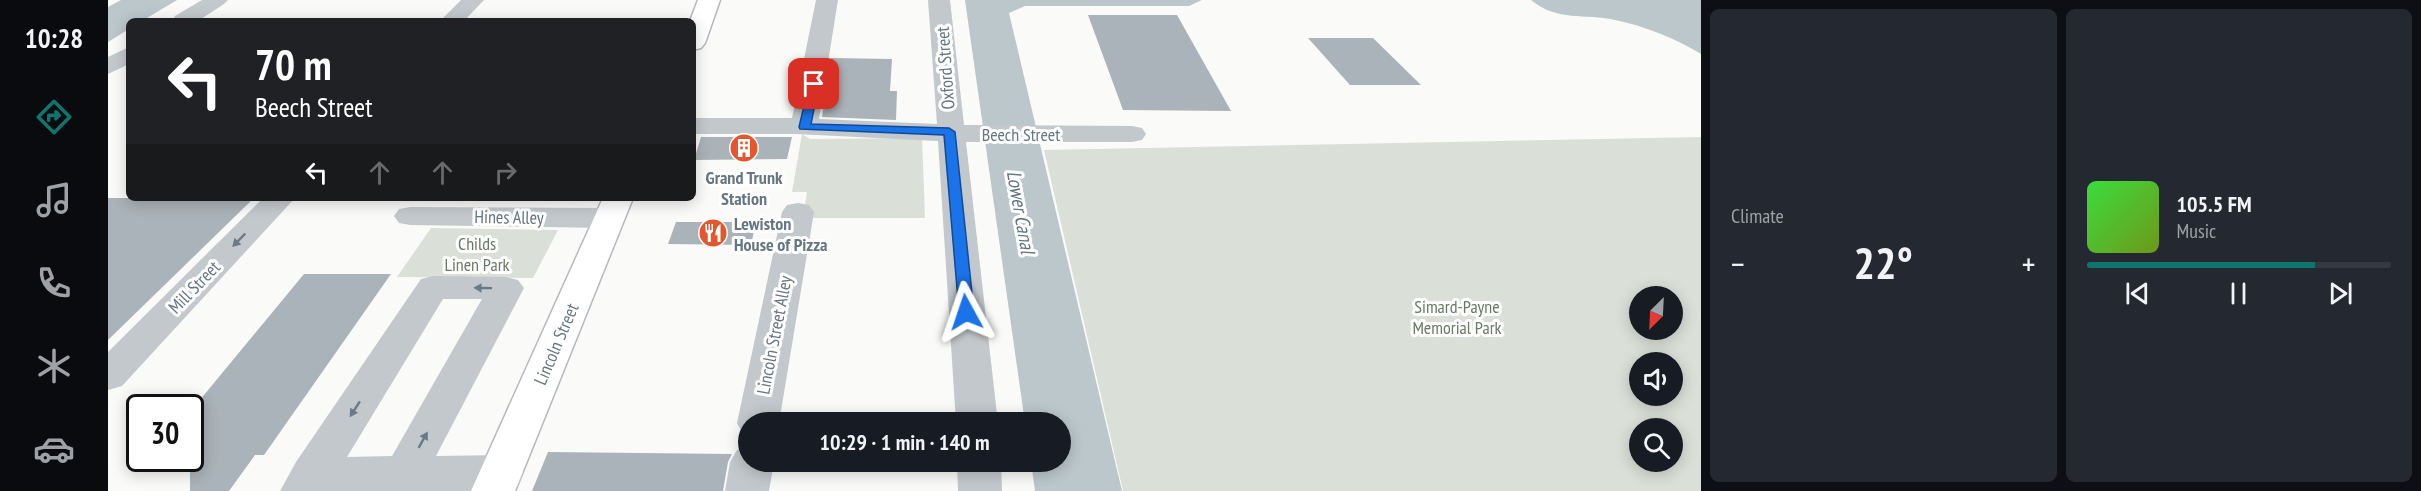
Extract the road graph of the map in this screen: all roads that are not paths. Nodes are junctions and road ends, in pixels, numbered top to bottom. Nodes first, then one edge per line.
1 (217, 0) edge
2 (472, 0) edge
3 (709, 0) edge
4 (827, 0) edge
5 (939, 0) edge
6 (188, 18) edge
7 (455, 18) edge
8 (696, 35) edge
9 (126, 56) edge
10 (108, 67) edge
11 (696, 126) edge
12 (804, 127) junction
13 (960, 133) junction
14 (1132, 134) dead end
15 (277, 201) edge
16 (614, 208) edge
17 (798, 212) dead end
18 (410, 216) dead end
19 (108, 376) edge
20 (760, 412) edge
21 (976, 412) edge
22 (750, 472) edge
23 (979, 472) edge
24 (400, 482) edge
25 (498, 482) edge
26 (307, 483) edge
27 (747, 491) edge
28 (980, 491) edge

1 - 6 street
2 - 7 street
3 - 8 highway
4 - 12 street
5 - 13 street, Oxford Street
9 - 10 street
11 - 12 street, Beech Street
12 - 13 street, Beech Street
13 - 14 street, Beech Street
13 - 21 street, Oxford Street
15 -> 19 street, Mill Street
16 - 18 street, Hines Alley
16 - 25 highway, Lincoln Street
17 - 20 street, Lincoln Street Alley
22 - 27 street
23 - 28 street
24 - 25 street
24 - 26 street
24 -> 26 street

